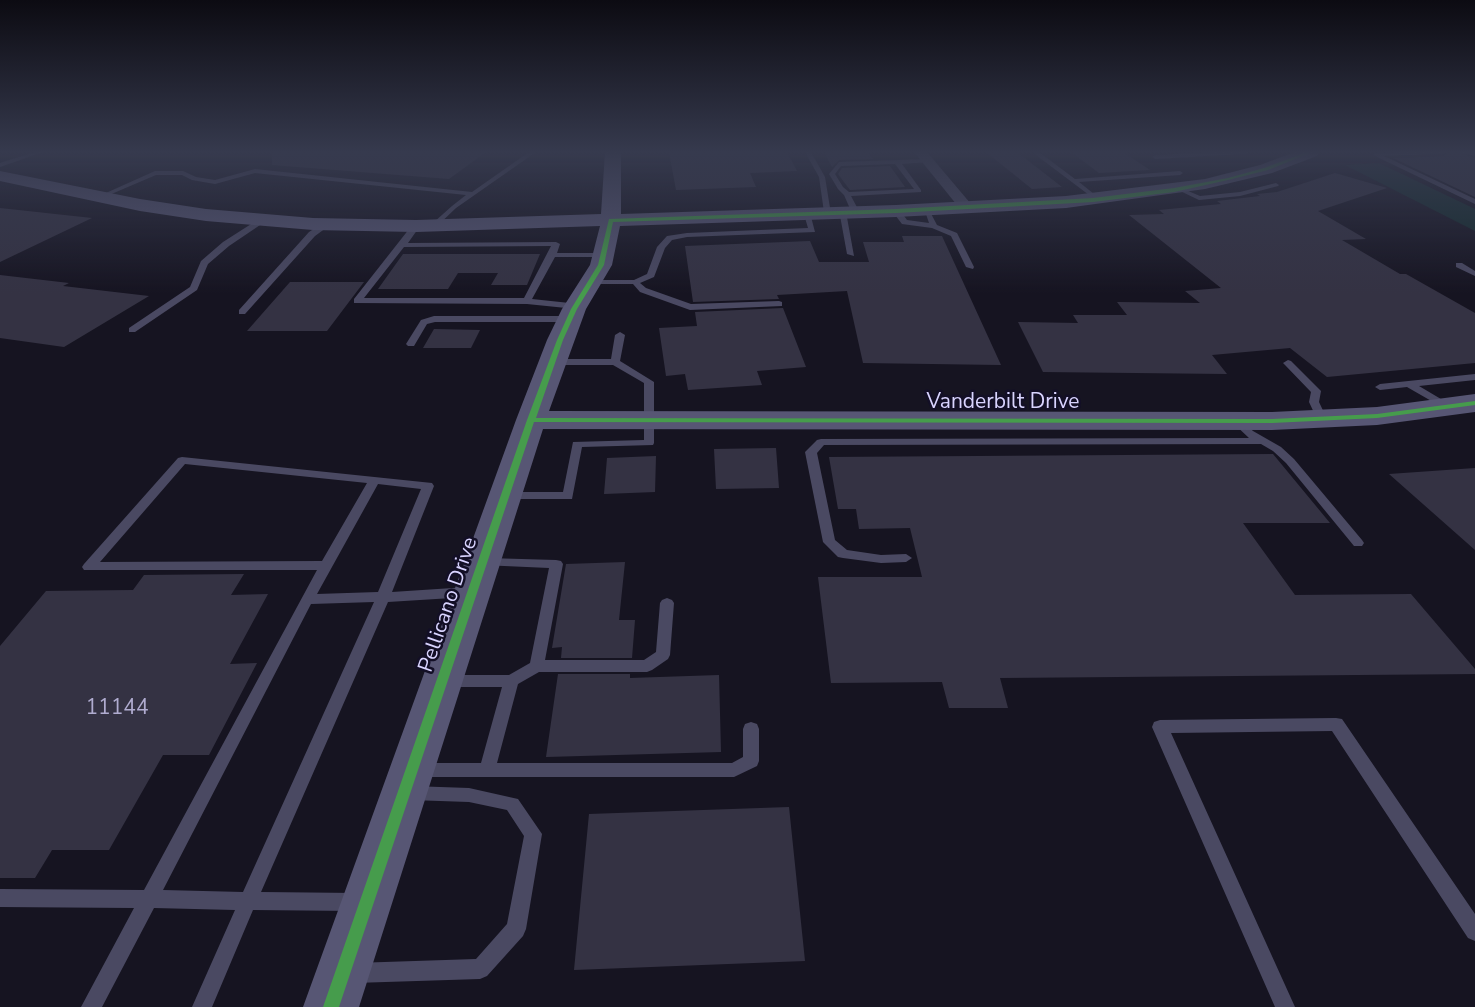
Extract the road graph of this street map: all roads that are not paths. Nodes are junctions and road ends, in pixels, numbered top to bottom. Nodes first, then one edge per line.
1 (110, 199) edge
2 (466, 199) edge
3 (604, 199) edge
4 (837, 199) edge
5 (842, 199) edge
6 (883, 199) edge
7 (959, 199) edge
8 (1097, 199) edge
9 (966, 207) junction
10 (843, 208) junction
11 (926, 209) junction
12 (896, 211) junction
13 (806, 213) junction
14 (262, 221) junction
15 (326, 225) junction
16 (436, 225) junction
17 (476, 225) junction
18 (416, 226) junction
19 (934, 226) junction
20 (402, 245) junction
21 (465, 245) junction
22 (851, 254) dead end
23 (552, 255) junction
24 (1459, 265) dead end
25 (970, 267) dead end
26 (1475, 274) edge
27 (590, 277) junction
28 (635, 282) junction
29 (527, 301) junction
30 (779, 304) dead end
31 (242, 312) dead end
32 (132, 330) dead end
33 (620, 334) dead end
34 (411, 344) dead end
35 (552, 362) junction
36 (615, 362) junction
37 (1288, 363) dead end
38 (1475, 377) edge
39 (1411, 384) junction
40 (1380, 387) dead end
41 (1462, 405) edge
42 (1322, 419) junction
43 (531, 420) junction
44 (650, 420) junction
45 (1236, 421) junction
46 (1475, 425) edge
47 (817, 432) junction
48 (1263, 441) junction
49 (375, 480) junction
50 (505, 496) junction
51 (1358, 543) dead end
52 (906, 558) dead end
53 (326, 565) junction
54 (477, 577) junction
55 (383, 597) junction
56 (307, 599) junction
57 (667, 603) dead end
58 (537, 666) junction
59 (442, 681) junction
60 (511, 681) junction
61 (751, 729) dead end
62 (487, 770) junction
63 (408, 782) junction
64 (0, 898) edge
65 (149, 899) junction
66 (248, 901) junction
67 (366, 902) junction
68 (1475, 931) edge
69 (336, 990) edge
70 (91, 1007) edge
71 (202, 1007) edge
72 (1286, 1007) edge

1 - 14 street
2 - 16 lane
3 - 27 street, Pellicano Drive
4 - 10 lane
5 - 10 lane
6 - 10 lane
7 - 9 street
8 - 9 street
9 - 11 street
10 - 12 street
10 - 13 street
10 - 22 lane
11 - 12 street
11 - 19 lane
12 - 19 lane
13 - 27 street
13 - 28 lane
14 - 15 street
14 - 32 lane
15 - 18 street
15 - 31 lane
16 - 17 street
16 - 18 street
17 - 21 lane
17 - 27 street
18 - 20 lane
19 - 25 lane
20 - 21 lane
20 - 29 lane
21 - 23 lane
23 - 27 lane
23 - 29 lane
24 - 26 lane
27 - 28 lane
27 - 29 lane
27 - 34 lane
27 - 35 street, Pellicano Drive
28 - 30 lane
33 - 36 lane
35 - 36 lane
35 - 43 street, Pellicano Drive
36 - 44 lane
37 - 42 lane
38 - 39 lane
39 - 40 lane
39 - 41 lane
41 - 42 street, Vanderbilt Drive
41 - 46 street
42 - 45 street, Vanderbilt Drive
43 - 44 street, Vanderbilt Drive
43 - 50 street, Pellicano Drive
44 - 47 street, Vanderbilt Drive
44 - 50 lane
45 - 47 street, Vanderbilt Drive
45 - 48 lane
47 - 48 lane
47 - 52 lane
48 - 51 lane
49 - 53 lane
49 - 53 lane
49 - 55 lane
50 - 54 street, Pellicano Drive
53 - 56 lane
54 - 55 lane
54 - 58 lane
54 - 59 street, Pellicano Drive
55 - 56 lane
55 - 66 lane
56 - 65 lane
57 - 58 lane
58 - 60 lane
59 - 60 lane
59 - 63 street, Pellicano Drive
60 - 62 lane
61 - 62 lane
62 - 63 lane
63 - 67 street, Pellicano Drive
63 - 69 lane
64 - 65 lane
65 - 66 lane
65 - 70 lane
66 - 67 lane
66 - 71 lane
67 - 69 street, Pellicano Drive
68 - 72 lane

